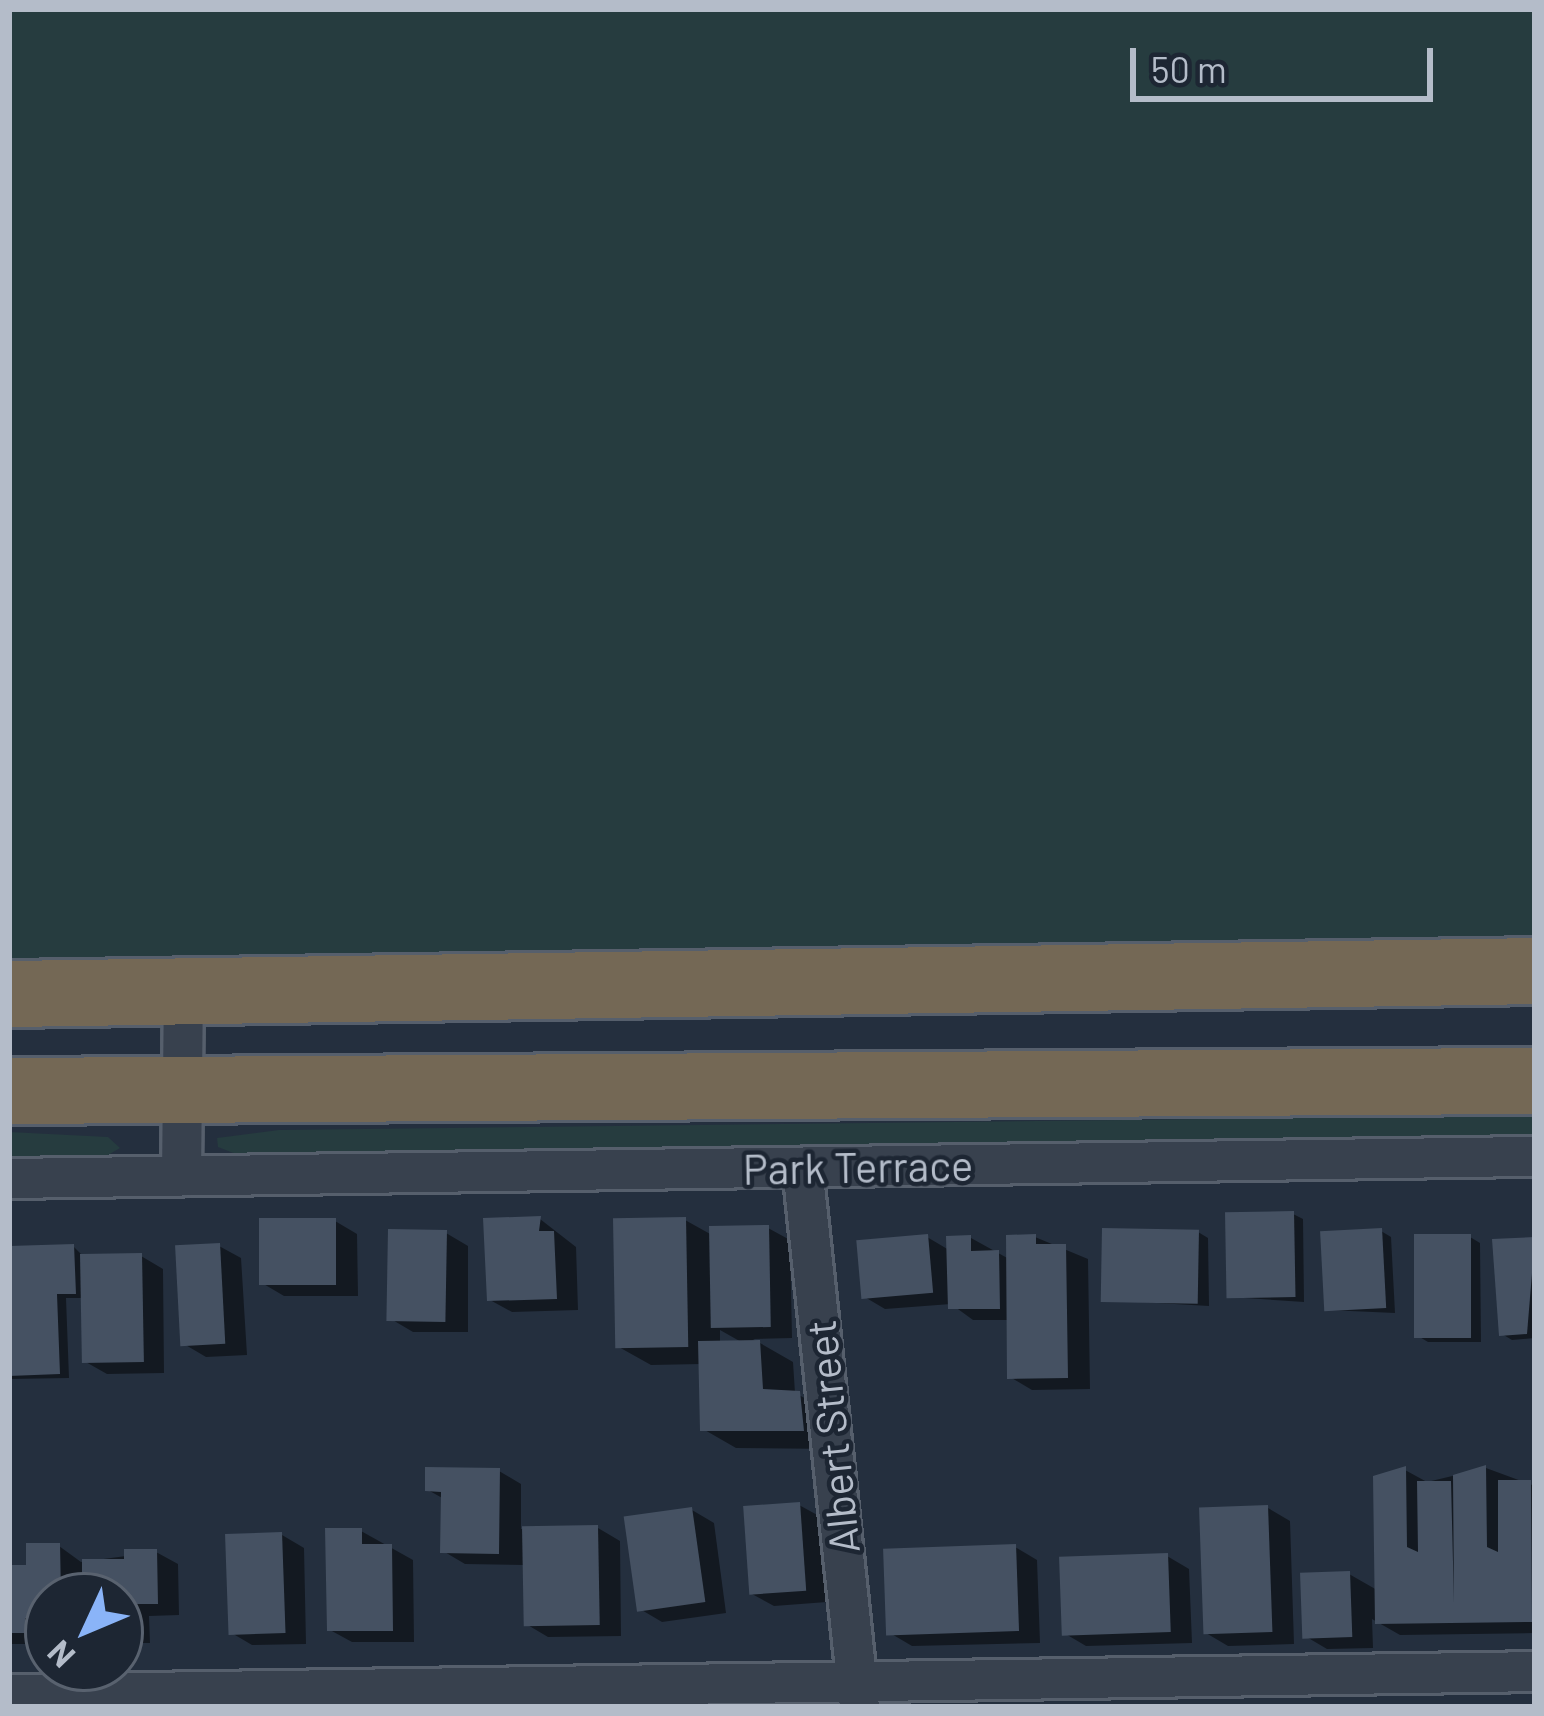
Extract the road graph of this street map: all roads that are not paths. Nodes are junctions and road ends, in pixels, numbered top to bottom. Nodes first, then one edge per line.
1 (1535, 971) edge
2 (9, 994) edge
3 (183, 996) junction
4 (1535, 1081) edge
5 (182, 1090) junction
6 (9, 1091) edge
7 (1535, 1156) edge
8 (802, 1167) junction
9 (181, 1175) junction
10 (9, 1178) edge
11 (1535, 1671) edge
12 (416, 1690) junction
13 (858, 1692) edge
14 (9, 1694) edge
15 (365, 1707) edge

1 - 3 highway
2 - 3 highway
3 - 5 street
4 - 5 highway, Park Terrace
5 - 6 highway, Park Terrace
5 - 9 street
7 - 8 street, Park Terrace
8 - 9 street, Park Terrace
8 - 13 street, Albert Street
9 - 10 street, Park Terrace
11 - 13 street
12 - 13 street
12 - 14 street
12 - 15 street

